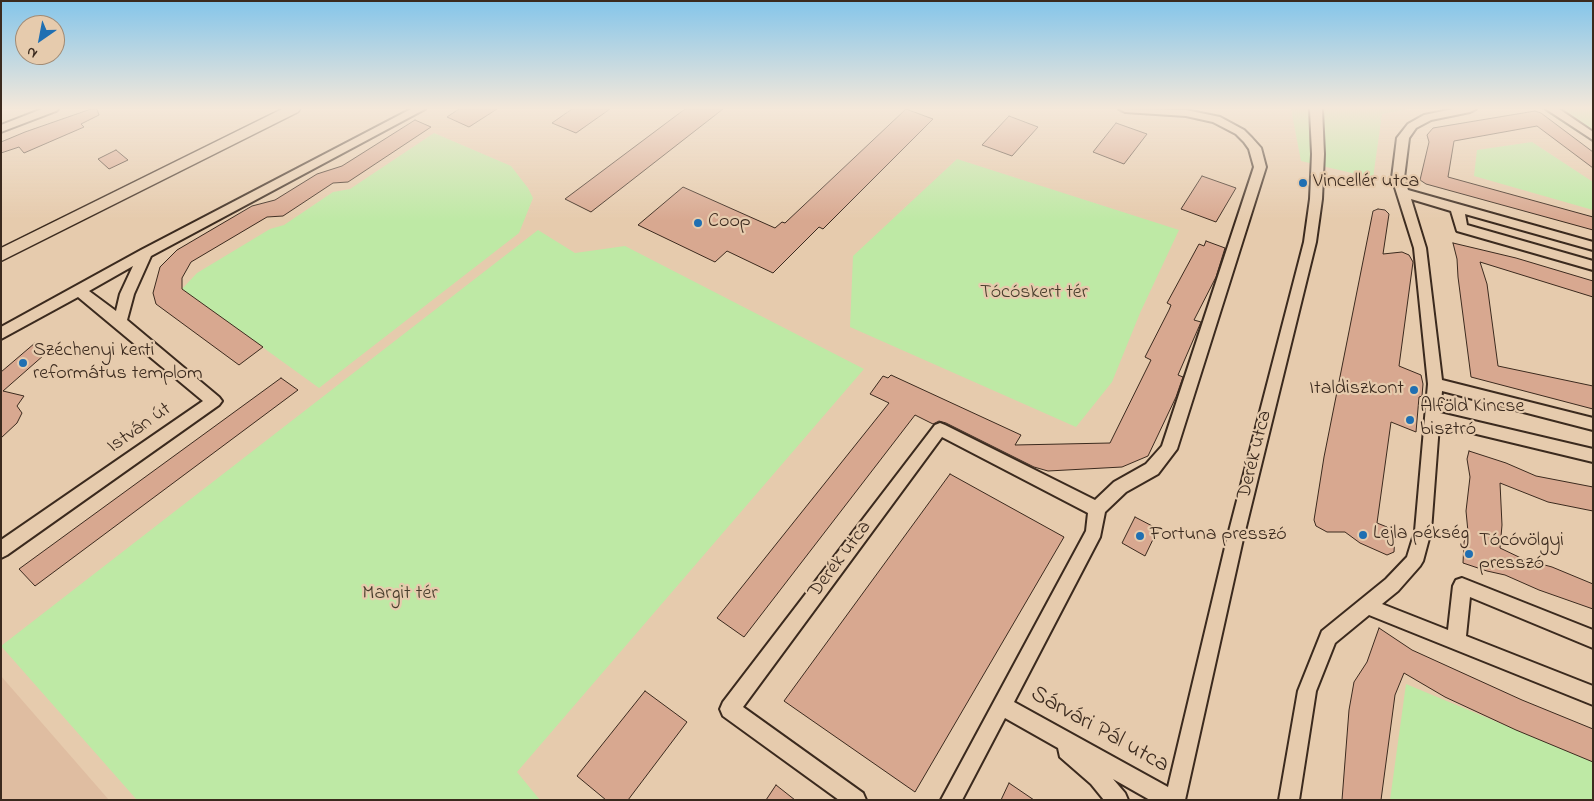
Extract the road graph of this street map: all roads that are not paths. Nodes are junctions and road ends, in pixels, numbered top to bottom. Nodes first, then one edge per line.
1 (218, 146) edge
2 (348, 146) edge
3 (1253, 146) edge
4 (1318, 146) edge
5 (1402, 146) edge
6 (1403, 192) junction
7 (1457, 208) junction
8 (1593, 246) edge
9 (146, 253) junction
10 (1, 255) edge
11 (1593, 266) edge
12 (80, 291) junction
13 (120, 322) junction
14 (1, 334) edge
15 (1435, 384) junction
16 (1433, 416) junction
17 (1593, 424) edge
18 (1593, 456) edge
19 (1097, 509) junction
20 (1, 550) edge
21 (1366, 606) junction
22 (1593, 638) edge
23 (1456, 642) junction
24 (1593, 696) edge
25 (1002, 706) junction
26 (1035, 724) junction
27 (856, 800) edge
28 (950, 800) edge
29 (1118, 800) edge
30 (1173, 800) edge
31 (1289, 800) edge

1 - 10 street
2 - 9 street
3 - 19 street
4 - 30 street, Derék utca
5 - 6 street
6 - 7 street
6 - 15 street
7 - 8 street
7 - 11 street
9 - 12 street
9 - 13 street
12 - 13 street
12 - 14 street
13 - 20 street, István út
15 - 16 street
15 - 17 street
16 - 18 street
16 - 21 street
19 - 25 street
19 - 27 street, Derék utca
21 - 23 street
21 - 31 street
22 - 23 street
23 - 24 street
25 - 26 street, Sárvári Pál utca
25 - 28 street
26 - 29 street
26 - 30 street, Sárvári Pál utca

